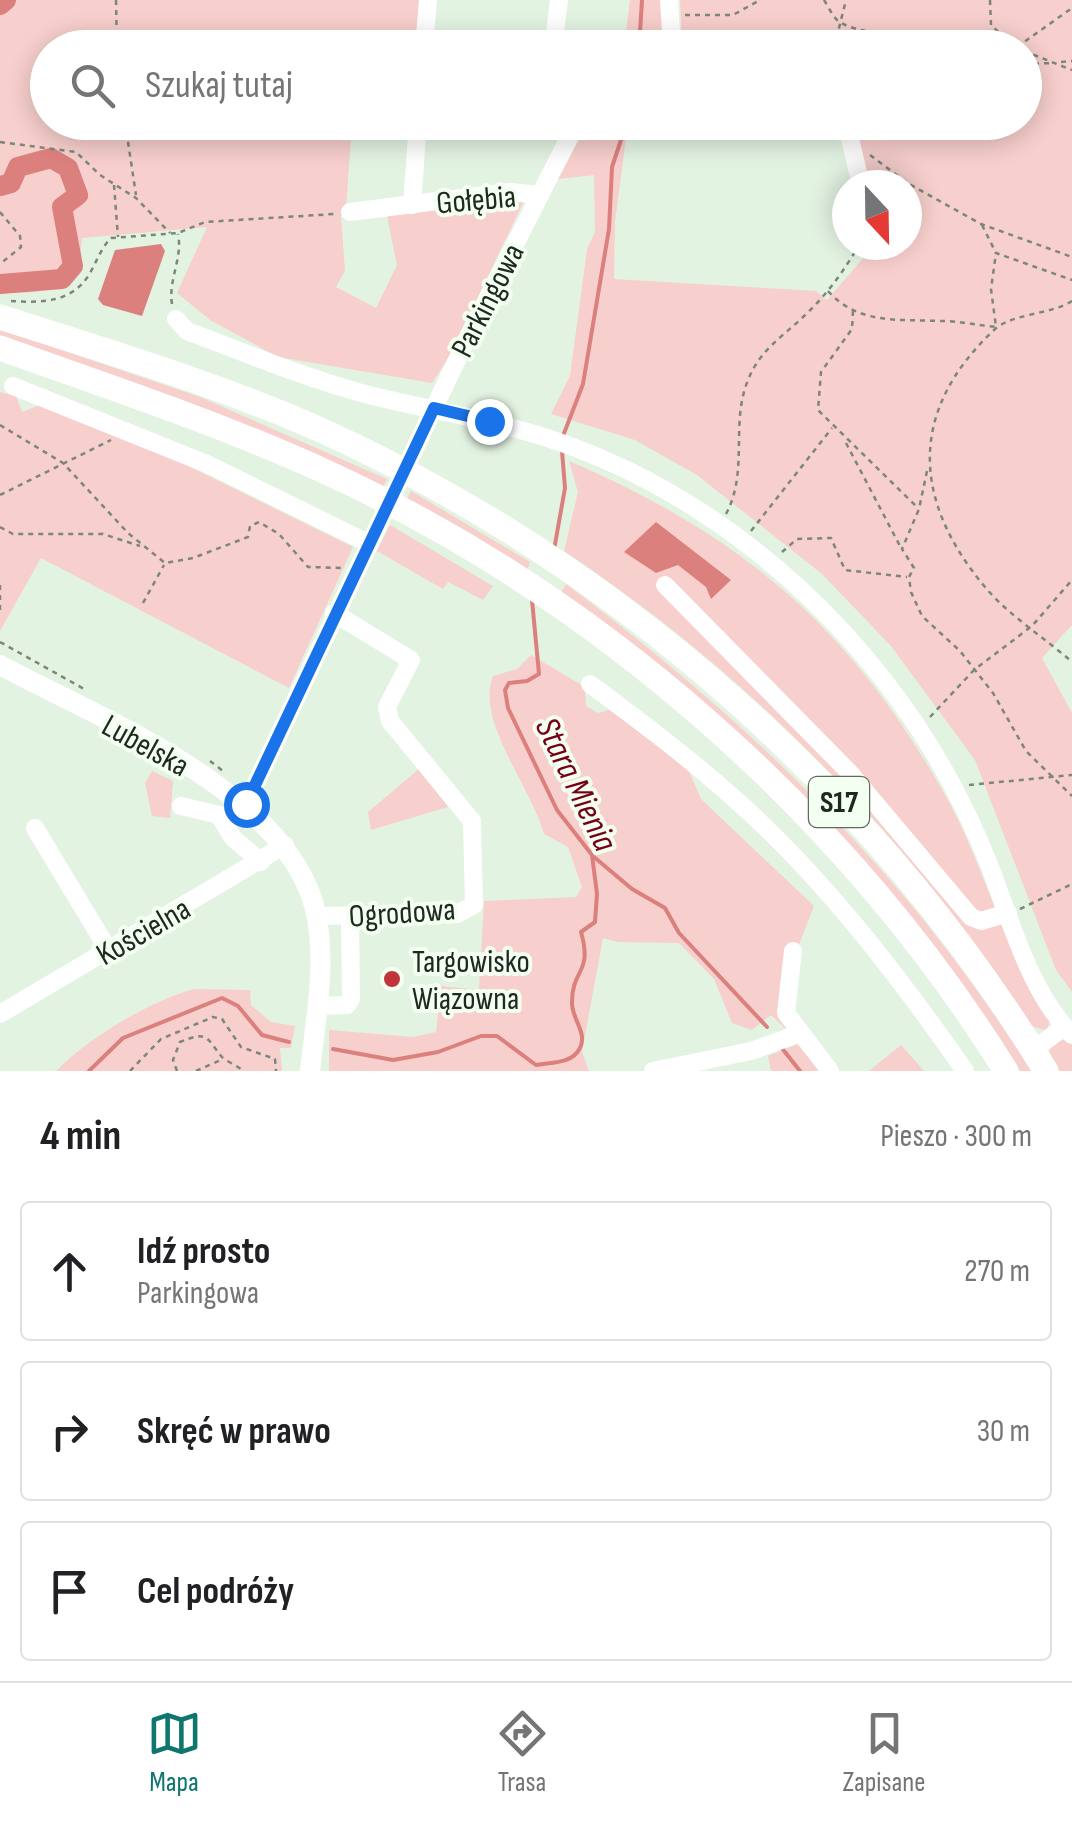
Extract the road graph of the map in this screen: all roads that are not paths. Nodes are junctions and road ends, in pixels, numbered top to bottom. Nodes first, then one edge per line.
1 (428, 0) edge
2 (559, 0) edge
3 (426, 30) edge
4 (555, 30) edge
5 (417, 140) edge
6 (568, 140) edge
7 (851, 140) edge
8 (858, 170) edge
9 (540, 195) junction
10 (412, 205) junction
11 (350, 212) road end
12 (4, 313) edge
13 (176, 319) road end
14 (0, 348) edge
15 (13, 386) dead end
16 (434, 408) junction
17 (368, 543) junction
18 (665, 585) dead end
19 (334, 613) junction
20 (0, 665) edge
21 (590, 684) dead end
22 (246, 804) junction
23 (182, 806) dead end
24 (35, 828) dead end
25 (286, 845) junction
26 (261, 862) junction
27 (1008, 913) junction
28 (317, 916) junction
29 (350, 918) junction
30 (109, 952) junction
31 (793, 952) dead end
32 (317, 1006) junction
33 (0, 1014) edge
34 (1068, 1031) edge
35 (798, 1034) junction
36 (1040, 1060) edge
37 (310, 1071) edge
38 (653, 1071) edge
39 (830, 1071) edge
40 (965, 1071) edge
41 (1006, 1071) edge

1 - 3 street
2 - 4 street
5 - 10 street, Gołębia
6 - 9 street, Parkingowa
7 - 8 street
9 - 10 street, Gołębia
9 - 16 street, Parkingowa
10 - 11 street, Gołębia
12 - 36 highway, S17
13 - 16 street
14 - 41 highway, S17
15 - 17 street
16 - 17 street, Parkingowa
16 - 27 street
17 - 19 street, Parkingowa
18 - 27 street
19 - 22 street, Parkingowa
19 - 29 street, Ogrodowa
20 - 22 main road, Lubelska
21 - 40 street
22 - 25 main road, Lubelska
23 - 26 street
24 - 30 street
25 - 26 street, Kościelna
25 - 28 main road, Lubelska
26 - 30 street, Kościelna
27 - 34 street
28 - 29 street, Ogrodowa
28 - 32 main road, Lubelska
29 - 32 street
30 - 33 street, Kościelna
31 - 35 street
32 - 37 main road, Lubelska
34 - 36 street
35 - 38 street
35 - 39 street

